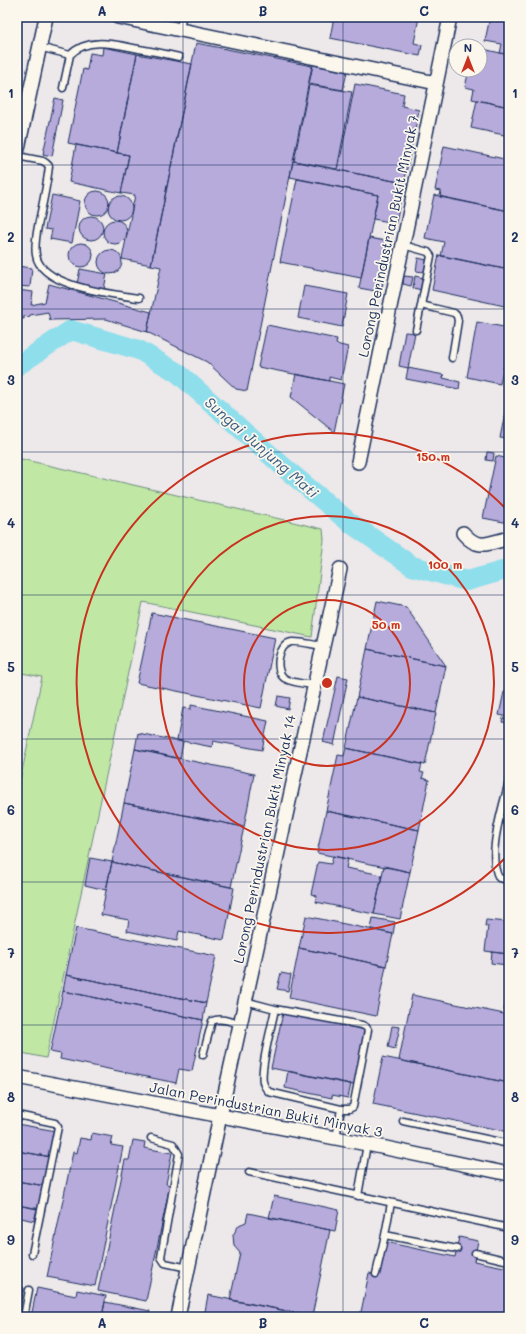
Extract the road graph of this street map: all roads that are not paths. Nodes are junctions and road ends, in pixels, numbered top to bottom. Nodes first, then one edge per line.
1 (118, 17) edge
2 (182, 17) edge
3 (450, 17) edge
4 (43, 18) edge
5 (180, 30) junction
6 (39, 47) junction
7 (70, 55) junction
8 (179, 56) dead end
9 (436, 83) junction
10 (63, 88) dead end
11 (17, 154) edge
12 (403, 245) junction
13 (139, 298) dead end
14 (421, 305) junction
15 (416, 330) dead end
16 (452, 358) dead end
17 (358, 462) dead end
18 (462, 533) dead end
19 (509, 538) edge
20 (340, 569) dead end
21 (323, 646) junction
22 (314, 685) junction
23 (509, 781) edge
24 (509, 880) edge
25 (245, 1001) junction
26 (275, 1009) junction
27 (240, 1024) junction
28 (202, 1055) dead end
29 (17, 1077) edge
30 (341, 1109) junction
31 (17, 1115) edge
32 (220, 1116) junction
33 (403, 1121) dead end
34 (152, 1138) dead end
35 (336, 1138) junction
36 (367, 1144) junction
37 (509, 1144) edge
38 (249, 1172) dead end
39 (509, 1174) edge
40 (358, 1196) junction
41 (391, 1203) junction
42 (509, 1228) edge
43 (385, 1235) junction
44 (457, 1249) dead end
45 (475, 1253) dead end
46 (32, 1254) dead end
47 (509, 1261) edge
48 (188, 1268) junction
49 (376, 1274) dead end
50 (30, 1290) dead end
51 (24, 1317) edge
52 (178, 1317) edge

1 - 5 street
2 - 5 lane
3 - 9 street, Lorong Perindustrian Bukit Minyak 7
4 - 6 street
5 - 9 street
6 - 7 lane
6 - 11 street
7 - 8 lane
7 - 10 lane
9 - 12 street, Lorong Perindustrian Bukit Minyak 7
11 - 13 lane
12 - 14 lane
12 - 17 street, Lorong Perindustrian Bukit Minyak 7
14 - 15 lane
14 - 16 lane
18 - 19 street
20 - 21 street, Lorong Perindustrian Bukit Minyak 14
21 - 22 street, Lorong Perindustrian Bukit Minyak 14
21 - 22 lane
22 - 25 street, Lorong Perindustrian Bukit Minyak 14
23 - 24 lane
25 - 26 lane
25 - 27 street, Lorong Perindustrian Bukit Minyak 14
26 - 30 lane
26 - 30 lane
27 - 28 lane
27 - 32 street, Lorong Perindustrian Bukit Minyak 14
29 - 32 street, Jalan Perindustrian Bukit Minyak 3
30 - 35 lane
31 - 46 lane
32 - 35 street, Jalan Perindustrian Bukit Minyak 3
32 - 48 street, Lorong Perindustrian Bukit Minyak 14
33 - 37 lane
34 - 48 lane
35 - 36 street, Jalan Perindustrian Bukit Minyak 3
36 - 39 street, Jalan Perindustrian Bukit Minyak 3
36 - 40 lane
38 - 40 lane
40 - 41 lane
41 - 42 lane
41 - 43 lane
43 - 44 lane
43 - 49 lane
45 - 47 lane
48 - 52 street, Lorong Perindustrian Bukit Minyak 14
50 - 51 lane

